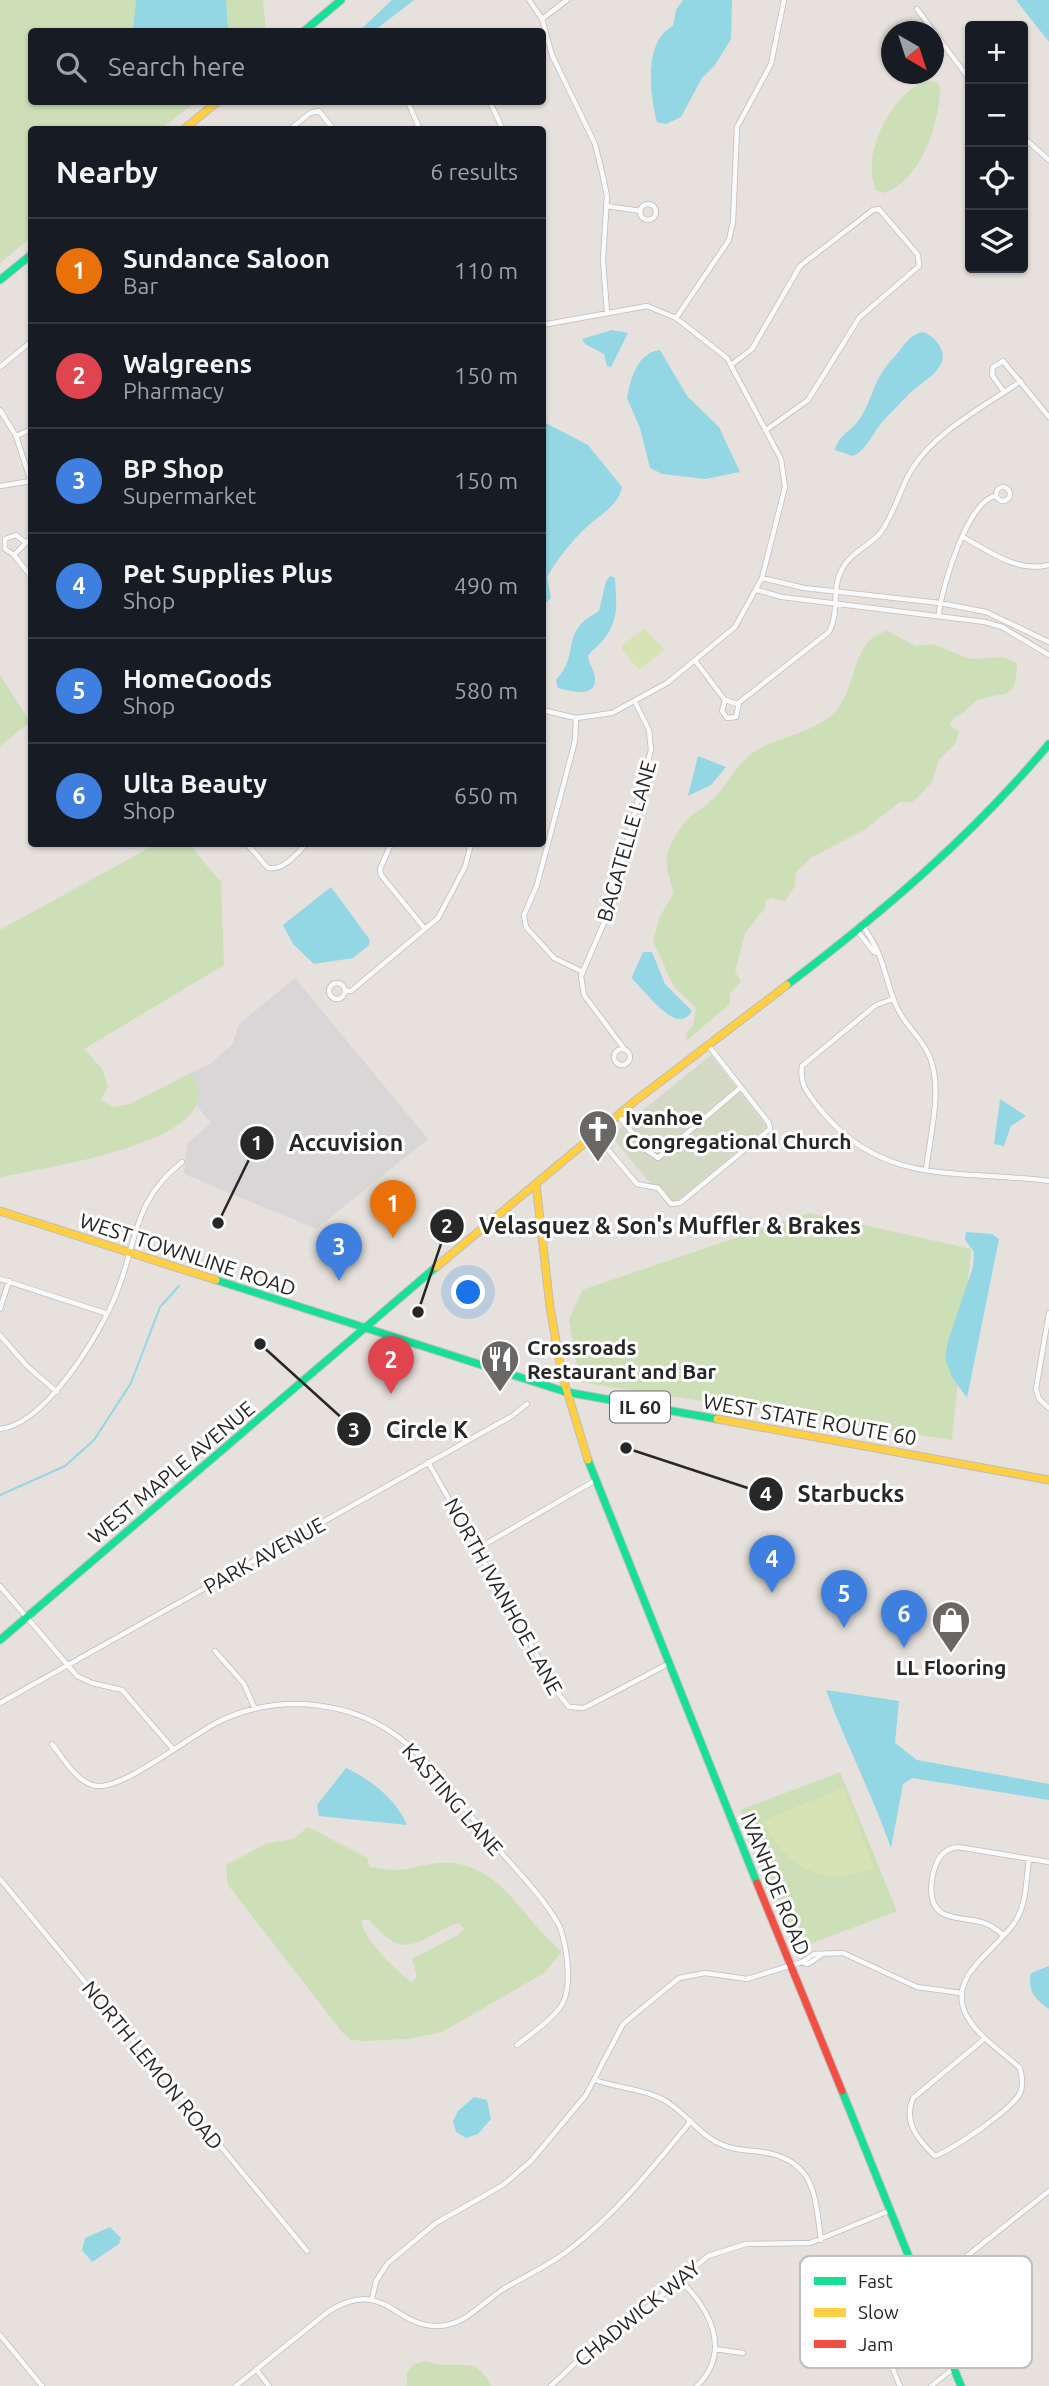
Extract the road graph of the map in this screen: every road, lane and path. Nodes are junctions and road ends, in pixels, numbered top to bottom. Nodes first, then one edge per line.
1 (341, 0) edge
2 (529, 0) edge
3 (567, 0) edge
4 (784, 0) edge
5 (917, 9) dead end
6 (542, 19) junction
7 (308, 28) edge
8 (544, 28) edge
9 (546, 33) edge
10 (965, 73) edge
11 (213, 105) edge
12 (409, 105) edge
13 (491, 105) edge
14 (188, 126) edge
15 (294, 126) edge
16 (331, 126) edge
17 (418, 126) edge
18 (501, 126) edge
19 (1028, 141) edge
20 (1049, 160) edge
21 (606, 206) junction
22 (640, 211) dead end
23 (28, 257) edge
24 (0, 280) edge
25 (607, 313) junction
26 (676, 318) junction
27 (546, 324) edge
28 (28, 344) edge
29 (731, 365) junction
30 (0, 368) edge
31 (1021, 381) junction
32 (1004, 392) junction
33 (0, 410) edge
34 (1049, 417) edge
35 (766, 430) junction
36 (28, 431) edge
37 (16, 436) junction
38 (28, 473) edge
39 (28, 482) edge
40 (0, 486) edge
41 (996, 496) dead end
42 (963, 537) junction
43 (28, 540) edge
44 (25, 542) junction
45 (15, 555) junction
46 (1049, 565) edge
47 (28, 573) edge
48 (762, 578) junction
49 (757, 590) junction
50 (837, 593) junction
51 (836, 603) junction
52 (940, 603) junction
53 (939, 614) junction
54 (1049, 642) edge
55 (1049, 655) edge
56 (696, 662) junction
57 (725, 700) junction
58 (635, 702) junction
59 (740, 703) junction
60 (546, 711) edge
61 (576, 718) junction
62 (1049, 744) edge
63 (250, 847) edge
64 (303, 847) edge
65 (390, 847) edge
66 (470, 847) edge
67 (858, 927) junction
68 (425, 929) junction
69 (583, 972) junction
70 (345, 991) dead end
71 (893, 999) junction
72 (707, 1044) junction
73 (625, 1050) dead end
74 (741, 1087) junction
75 (618, 1115) junction
76 (595, 1134) junction
77 (182, 1162) dead end
78 (926, 1170) junction
79 (1049, 1181) edge
80 (536, 1184) junction
81 (0, 1211) edge
82 (130, 1253) junction
83 (0, 1279) edge
84 (9, 1281) junction
85 (0, 1309) edge
86 (106, 1313) junction
87 (1049, 1313) edge
88 (365, 1330) junction
89 (0, 1335) edge
90 (57, 1392) junction
91 (566, 1392) junction
92 (527, 1404) dead end
93 (1049, 1408) edge
94 (0, 1429) edge
95 (428, 1462) junction
96 (1049, 1480) edge
97 (594, 1481) junction
98 (477, 1549) junction
99 (0, 1586) edge
100 (27, 1617) junction
101 (0, 1640) edge
102 (215, 1651) dead end
103 (668, 1664) junction
104 (67, 1665) junction
105 (0, 1703) edge
106 (255, 1709) junction
107 (52, 1744) dead end
108 (173, 1749) junction
109 (1029, 1858) junction
110 (1049, 1862) edge
111 (0, 1878) edge
112 (1003, 1935) junction
113 (789, 1966) junction
114 (961, 1993) junction
115 (983, 2040) junction
116 (517, 2045) dead end
117 (595, 2080) junction
118 (691, 2121) junction
119 (1049, 2191) edge
120 (890, 2211) junction
121 (821, 2240) junction
122 (307, 2251) dead end
123 (909, 2256) edge
124 (967, 2256) edge
125 (679, 2279) junction
126 (372, 2299) junction
127 (0, 2335) edge
128 (715, 2349) junction
129 (743, 2353) dead end
130 (892, 2368) edge
131 (954, 2368) joint
132 (256, 2370) junction
133 (42, 2386) edge
134 (236, 2386) edge
135 (270, 2386) edge
136 (551, 2386) edge
137 (696, 2386) edge
138 (900, 2386) edge
139 (931, 2386) edge
140 (961, 2386) edge

1 - 7 main road
2 - 6 street
3 - 6 street
4 - 26 street
5 - 10 street
6 - 8 street
9 - 21 street
11 - 14 main road
12 - 17 street
13 - 18 street
15 - 16 street
19 - 20 street
21 - 22 street
21 - 25 street
23 - 24 main road
25 - 26 street
25 - 27 street
26 - 29 street
28 - 30 street
29 - 35 street
29 - 35 street
31 - 32 street
31 - 32 street
31 - 34 street
32 - 50 street
33 - 37 street
35 - 48 street
36 - 37 street
37 - 38 street
39 - 40 street
41 - 42 street
42 - 46 street
42 - 52 street
43 - 44 street
44 - 45 street
44 - 45 street
45 - 47 street
48 - 49 street
48 - 50 street
49 - 51 street
49 - 56 street
50 - 51 street
50 - 52 street
51 - 53 street
51 - 59 street
52 - 53 street
52 - 54 street
53 - 55 street
56 - 57 street
56 - 58 street
57 - 59 street
57 - 59 street
58 - 61 street
58 - 69 street, BAGATELLE LANE
60 - 61 street
61 - 69 street
62 - 67 main road, WEST MAPLE AVENUE
63 - 64 street
65 - 68 street
66 - 68 street
67 - 71 street
67 - 72 main road, WEST MAPLE AVENUE
68 - 70 street
69 - 73 street
71 - 78 street
71 - 78 street
72 - 74 street
72 - 75 main road, WEST MAPLE AVENUE
74 - 75 street
74 - 76 street
75 - 76 main road, WEST MAPLE AVENUE
76 - 80 main road, WEST MAPLE AVENUE
77 - 82 street
78 - 79 street
80 - 88 main road, WEST MAPLE AVENUE
80 - 91 main road, IVANHOE ROAD
81 - 82 main road, WEST TOWNLINE ROAD / IL 60
82 - 86 street
82 - 88 main road, WEST TOWNLINE ROAD / IL 60
83 - 84 street
84 - 85 street
84 - 86 street
86 - 90 street
87 - 93 street
88 - 91 main road, IL 60
88 - 100 main road, WEST MAPLE AVENUE
89 - 90 street
90 - 94 street
91 - 96 main road, WEST STATE ROUTE 60 / IL 60
91 - 97 main road, IVANHOE ROAD
92 - 95 street, PARK AVENUE
95 - 98 street, NORTH IVANHOE LANE
95 - 104 street, PARK AVENUE
97 - 98 street
97 - 103 main road, IVANHOE ROAD
98 - 103 street, NORTH IVANHOE LANE
99 - 100 street
100 - 101 main road, WEST MAPLE AVENUE
100 - 104 street
102 - 106 street
103 - 113 main road, IVANHOE ROAD
104 - 105 street, PARK AVENUE
104 - 108 street
106 - 108 street, KASTING LANE
106 - 116 street, KASTING LANE
107 - 108 street, KASTING LANE
109 - 110 street
109 - 112 street
109 - 112 street
111 - 122 street, NORTH LEMON ROAD
112 - 114 street
113 - 114 street
113 - 117 street
113 - 120 main road, IVANHOE ROAD
114 - 115 street
115 - 115 street
117 - 118 street
117 - 126 street
118 - 121 street
118 - 126 street
119 - 124 street
120 - 121 street, CHADWICK WAY
120 - 123 main road, IVANHOE ROAD
121 - 125 street, CHADWICK WAY
125 - 128 street
125 - 136 street, CHADWICK WAY
126 - 132 street
127 - 133 street
128 - 129 street
128 - 137 street
130 - 138 street
131 - 139 street
131 - 140 main road, IVANHOE ROAD
132 - 134 street
132 - 135 street

